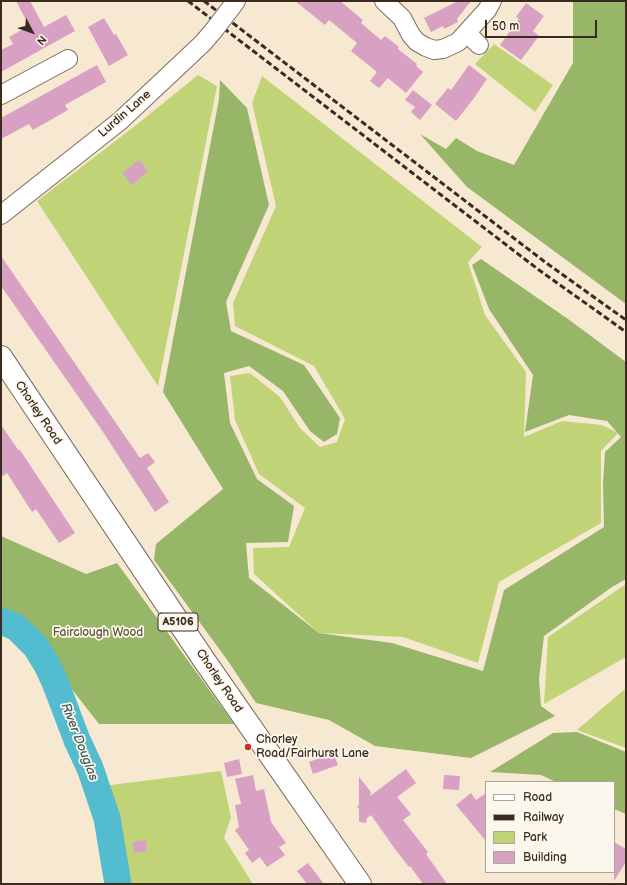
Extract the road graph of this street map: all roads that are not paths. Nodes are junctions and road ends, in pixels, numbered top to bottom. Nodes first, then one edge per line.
1 (384, 1) edge
2 (492, 1) edge
3 (232, 7) edge
4 (68, 59) dead end
5 (1, 95) edge
6 (1, 214) edge
7 (1, 357) edge
8 (360, 884) edge

1 - 2 street
3 - 6 street, Lurdin Lane, bridge
4 - 5 street
7 - 8 main road, Chorley Road / A5106

